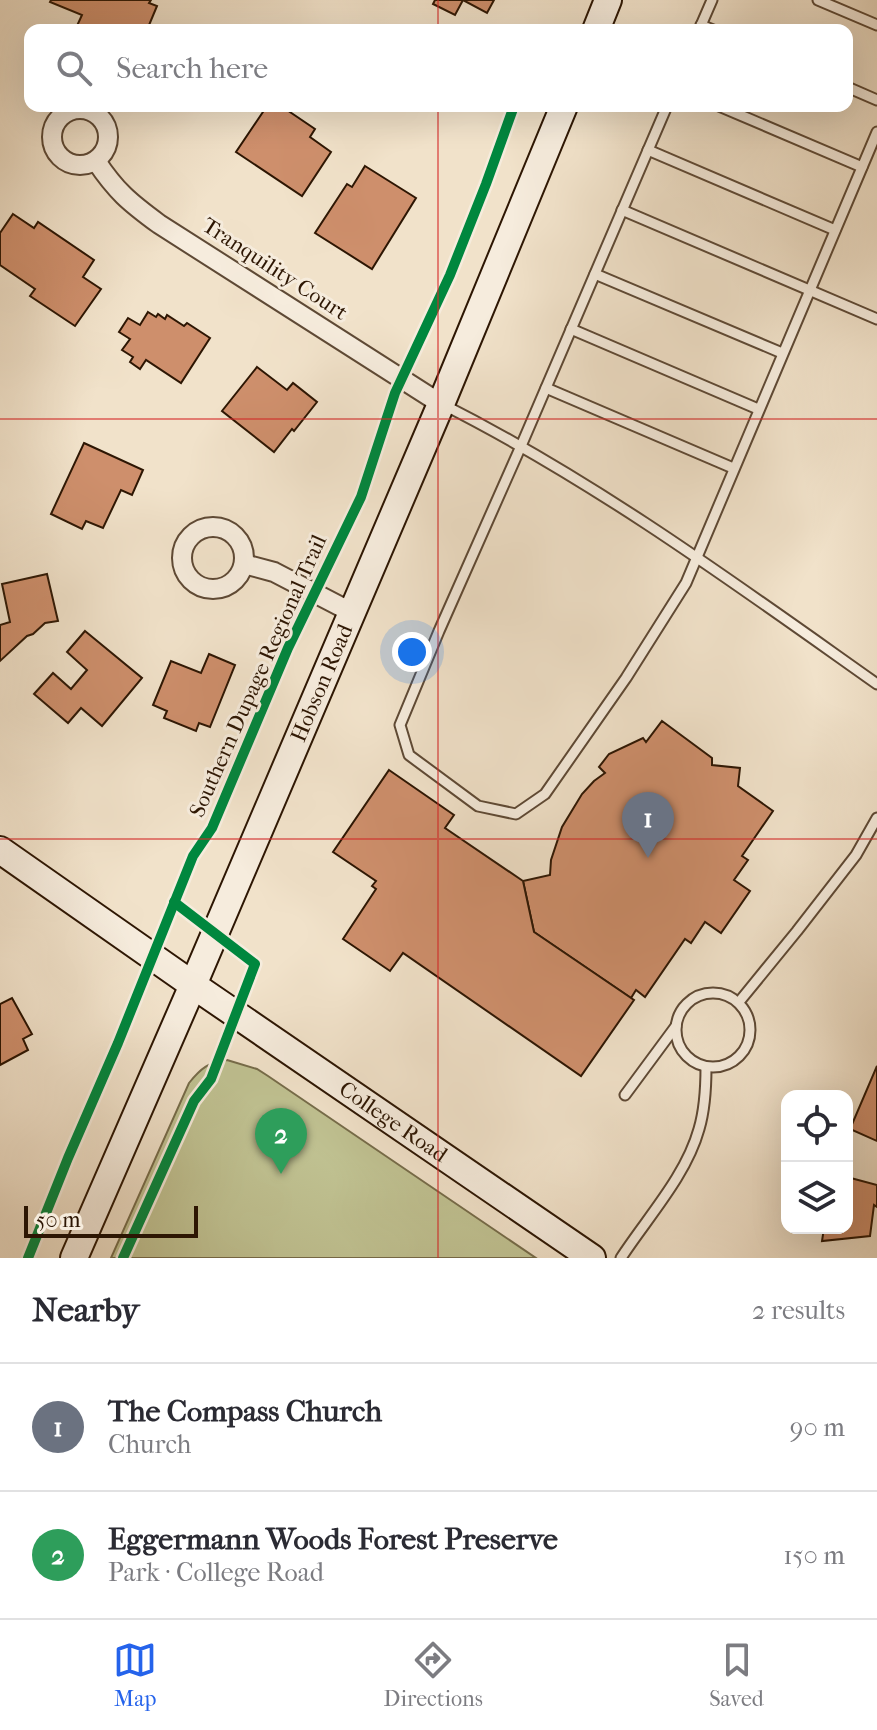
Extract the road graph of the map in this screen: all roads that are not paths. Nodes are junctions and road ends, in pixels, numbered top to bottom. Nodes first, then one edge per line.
1 (608, 0) edge
2 (712, 0) edge
3 (818, 0) edge
4 (598, 24) edge
5 (702, 24) edge
6 (877, 25) edge
7 (853, 90) edge
8 (877, 100) edge
9 (562, 112) edge
10 (664, 112) edge
11 (733, 112) edge
12 (877, 132) edge
13 (648, 150) junction
14 (96, 161) dead end
15 (862, 167) junction
16 (622, 210) junction
17 (835, 230) junction
18 (595, 274) junction
19 (808, 290) junction
20 (877, 319) edge
21 (571, 329) junction
22 (782, 353) junction
23 (546, 388) junction
24 (441, 404) junction
25 (758, 409) junction
26 (521, 446) junction
27 (733, 468) junction
28 (696, 556) junction
29 (244, 564) dead end
30 (351, 612) junction
31 (877, 684) edge
32 (877, 818) edge
33 (0, 850) edge
34 (193, 985) junction
35 (739, 1002) junction
36 (676, 1026) junction
37 (706, 1067) junction
38 (625, 1095) dead end
39 (74, 1258) edge
40 (592, 1258) edge
41 (621, 1258) edge

1 - 4 main road
2 - 5 lane
3 - 6 lane
7 - 8 lane
9 - 24 main road, Hobson Road
10 - 13 lane
11 - 15 lane
12 - 15 lane
13 - 16 lane
13 - 17 lane
14 - 24 street, Tranquility Court
15 - 17 lane
16 - 18 lane
16 - 19 lane
17 - 19 lane
18 - 21 lane
18 - 22 lane
19 - 20 lane
19 - 22 lane
21 - 23 lane
21 - 25 lane
22 - 25 lane
23 - 26 lane
23 - 27 lane
24 - 26 lane
24 - 30 main road, Hobson Road
25 - 27 lane
26 - 28 lane
26 - 28 lane
27 - 28 lane
28 - 31 lane
29 - 30 street
30 - 34 main road, Hobson Road
32 - 35 lane
33 - 34 main road, College Road
34 - 39 main road, Hobson Road
34 - 40 main road, College Road
35 - 36 lane
35 - 37 lane
36 - 37 lane
36 - 38 lane
37 - 41 lane

